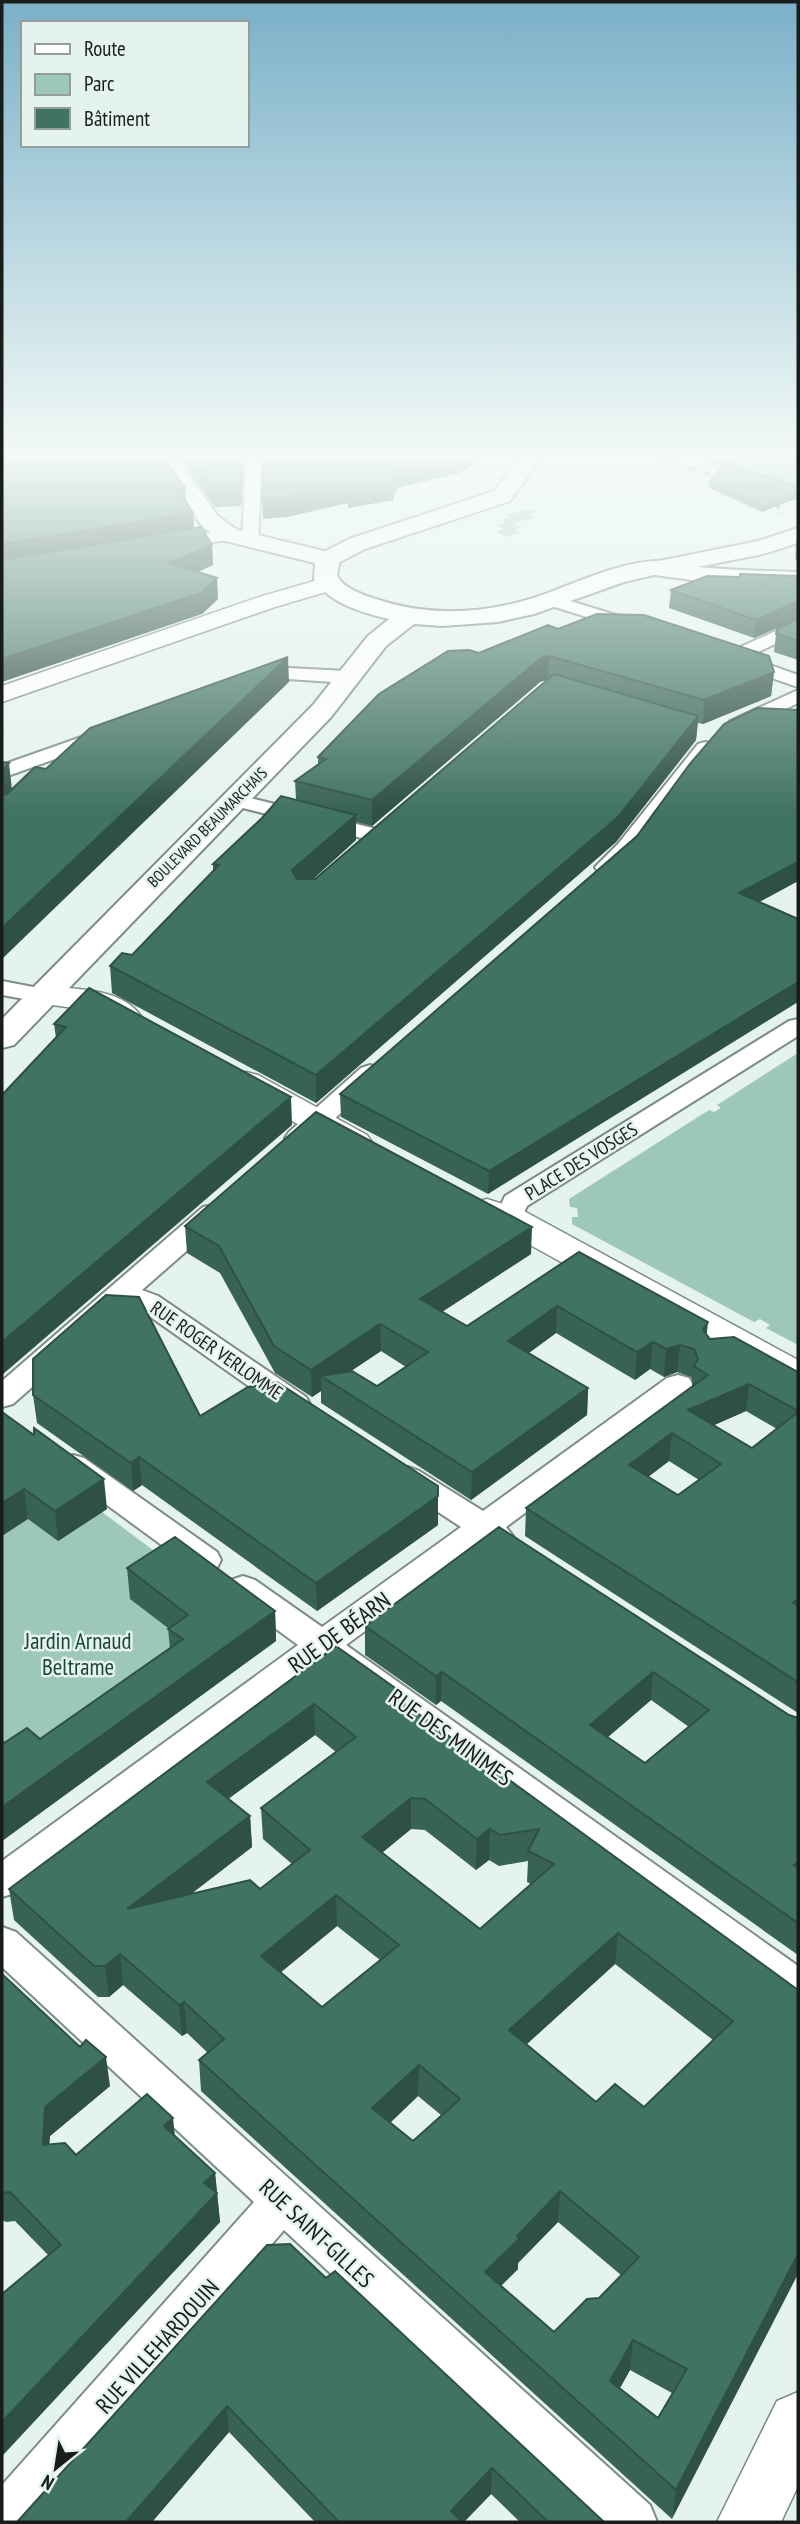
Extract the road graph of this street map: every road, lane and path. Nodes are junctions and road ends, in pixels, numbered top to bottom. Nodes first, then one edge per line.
1 (326, 577) edge
2 (621, 577) edge
3 (743, 577) edge
4 (798, 579) edge
5 (328, 584) junction
6 (551, 600) junction
7 (410, 615) junction
8 (798, 626) edge
9 (650, 632) edge
10 (348, 677) junction
11 (798, 681) edge
12 (240, 685) edge
13 (2, 694) edge
14 (798, 696) edge
15 (125, 727) edge
16 (2, 772) edge
17 (234, 800) junction
18 (397, 818) edge
19 (377, 836) junction
20 (357, 853) edge
21 (588, 882) edge
22 (2, 988) edge
23 (41, 995) junction
24 (145, 1027) edge
25 (798, 1027) edge
26 (2, 1038) edge
27 (388, 1057) edge
28 (218, 1067) edge
29 (317, 1121) junction
30 (378, 1155) edge
31 (276, 1157) edge
32 (236, 1192) edge
33 (461, 1200) edge
34 (509, 1218) junction
35 (123, 1292) junction
36 (798, 1376) edge
37 (678, 1385) dead end
38 (2, 1397) edge
39 (321, 1421) edge
40 (22, 1428) edge
41 (380, 1459) edge
42 (485, 1528) junction
43 (520, 1551) edge
44 (322, 1645) junction
45 (2, 1882) edge
46 (2, 1943) edge
47 (798, 1987) edge
48 (282, 2201) junction
49 (798, 2422) edge
50 (2, 2520) edge
51 (632, 2522) edge
52 (748, 2522) edge

1 - 5 main road
2 - 6 main road
3 - 4 main road
5 - 7 main road
5 - 13 street
6 - 7 main road
6 - 9 street
7 - 10 main road, BOULEVARD BEAUMARCHAIS
8 - 11 street
10 - 12 street
10 - 17 main road, BOULEVARD BEAUMARCHAIS
14 - 21 street
15 - 16 street
17 - 19 street
17 - 23 main road, BOULEVARD BEAUMARCHAIS
18 - 19 street
19 - 20 street
22 - 23 street
23 - 24 street
23 - 26 main road, BOULEVARD BEAUMARCHAIS
25 - 34 street, PLACE DES VOSGES
27 - 29 street
28 - 29 street
29 - 30 street
29 - 31 street
32 - 35 street
33 - 34 street
34 - 36 street, PLACE DES VOSGES
35 - 38 street
35 - 39 street, RUE ROGER VERLOMME
37 - 42 street, RUE DE BÉARN
40 - 44 street, RUE DES MINIMES
41 - 42 street
42 - 43 street
42 - 44 street, RUE DE BÉARN
44 - 45 street, RUE DE BÉARN
44 - 47 street, RUE DES MINIMES
46 - 48 street, RUE SAINT-GILLES
48 - 50 street, RUE VILLEHARDOUIN
48 - 51 street, RUE SAINT-GILLES
49 - 52 street

